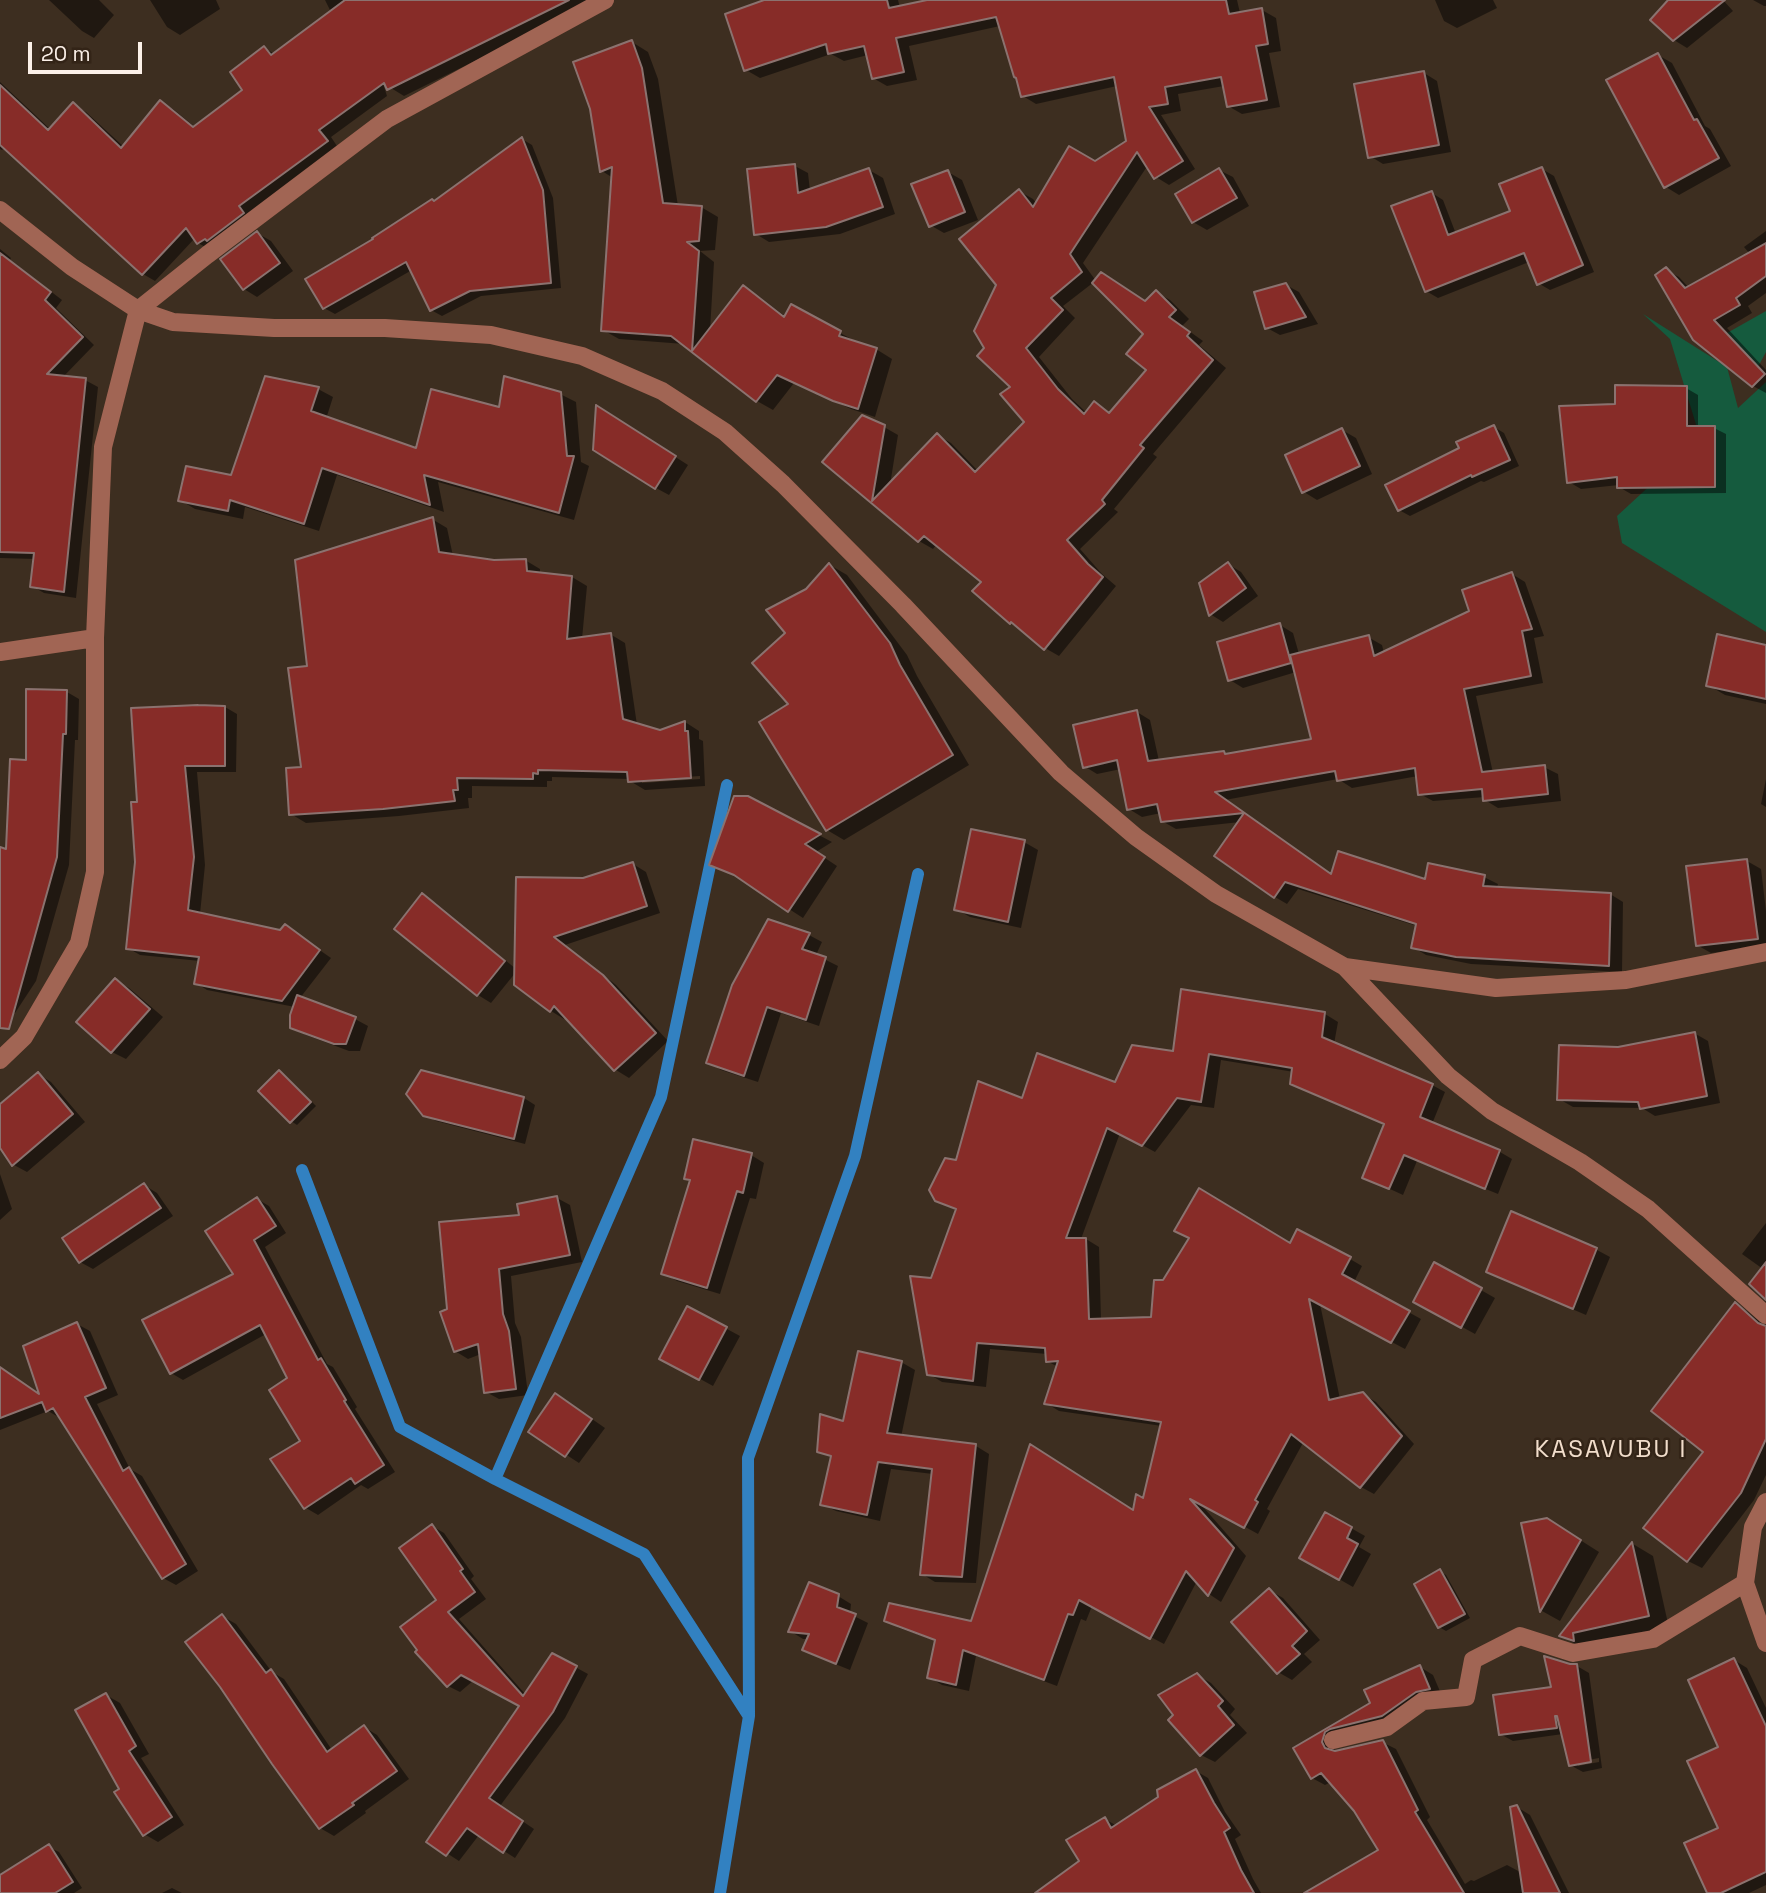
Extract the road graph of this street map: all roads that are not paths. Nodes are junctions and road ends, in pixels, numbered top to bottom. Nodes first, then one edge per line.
1 (605, 0) edge
2 (0, 210) edge
3 (138, 310) junction
4 (95, 638) junction
5 (0, 652) edge
6 (1766, 951) edge
7 (1345, 967) junction
8 (0, 1060) edge
9 (1766, 1315) edge
10 (1766, 1502) edge
11 (1745, 1583) junction
12 (1766, 1643) edge
13 (1333, 1740) dead end

1 - 3 street
2 - 3 street
3 - 4 street
3 - 7 street
4 - 5 street
4 - 8 street
6 - 7 street
7 - 9 street
10 - 11 street
11 - 12 street
11 - 13 street

